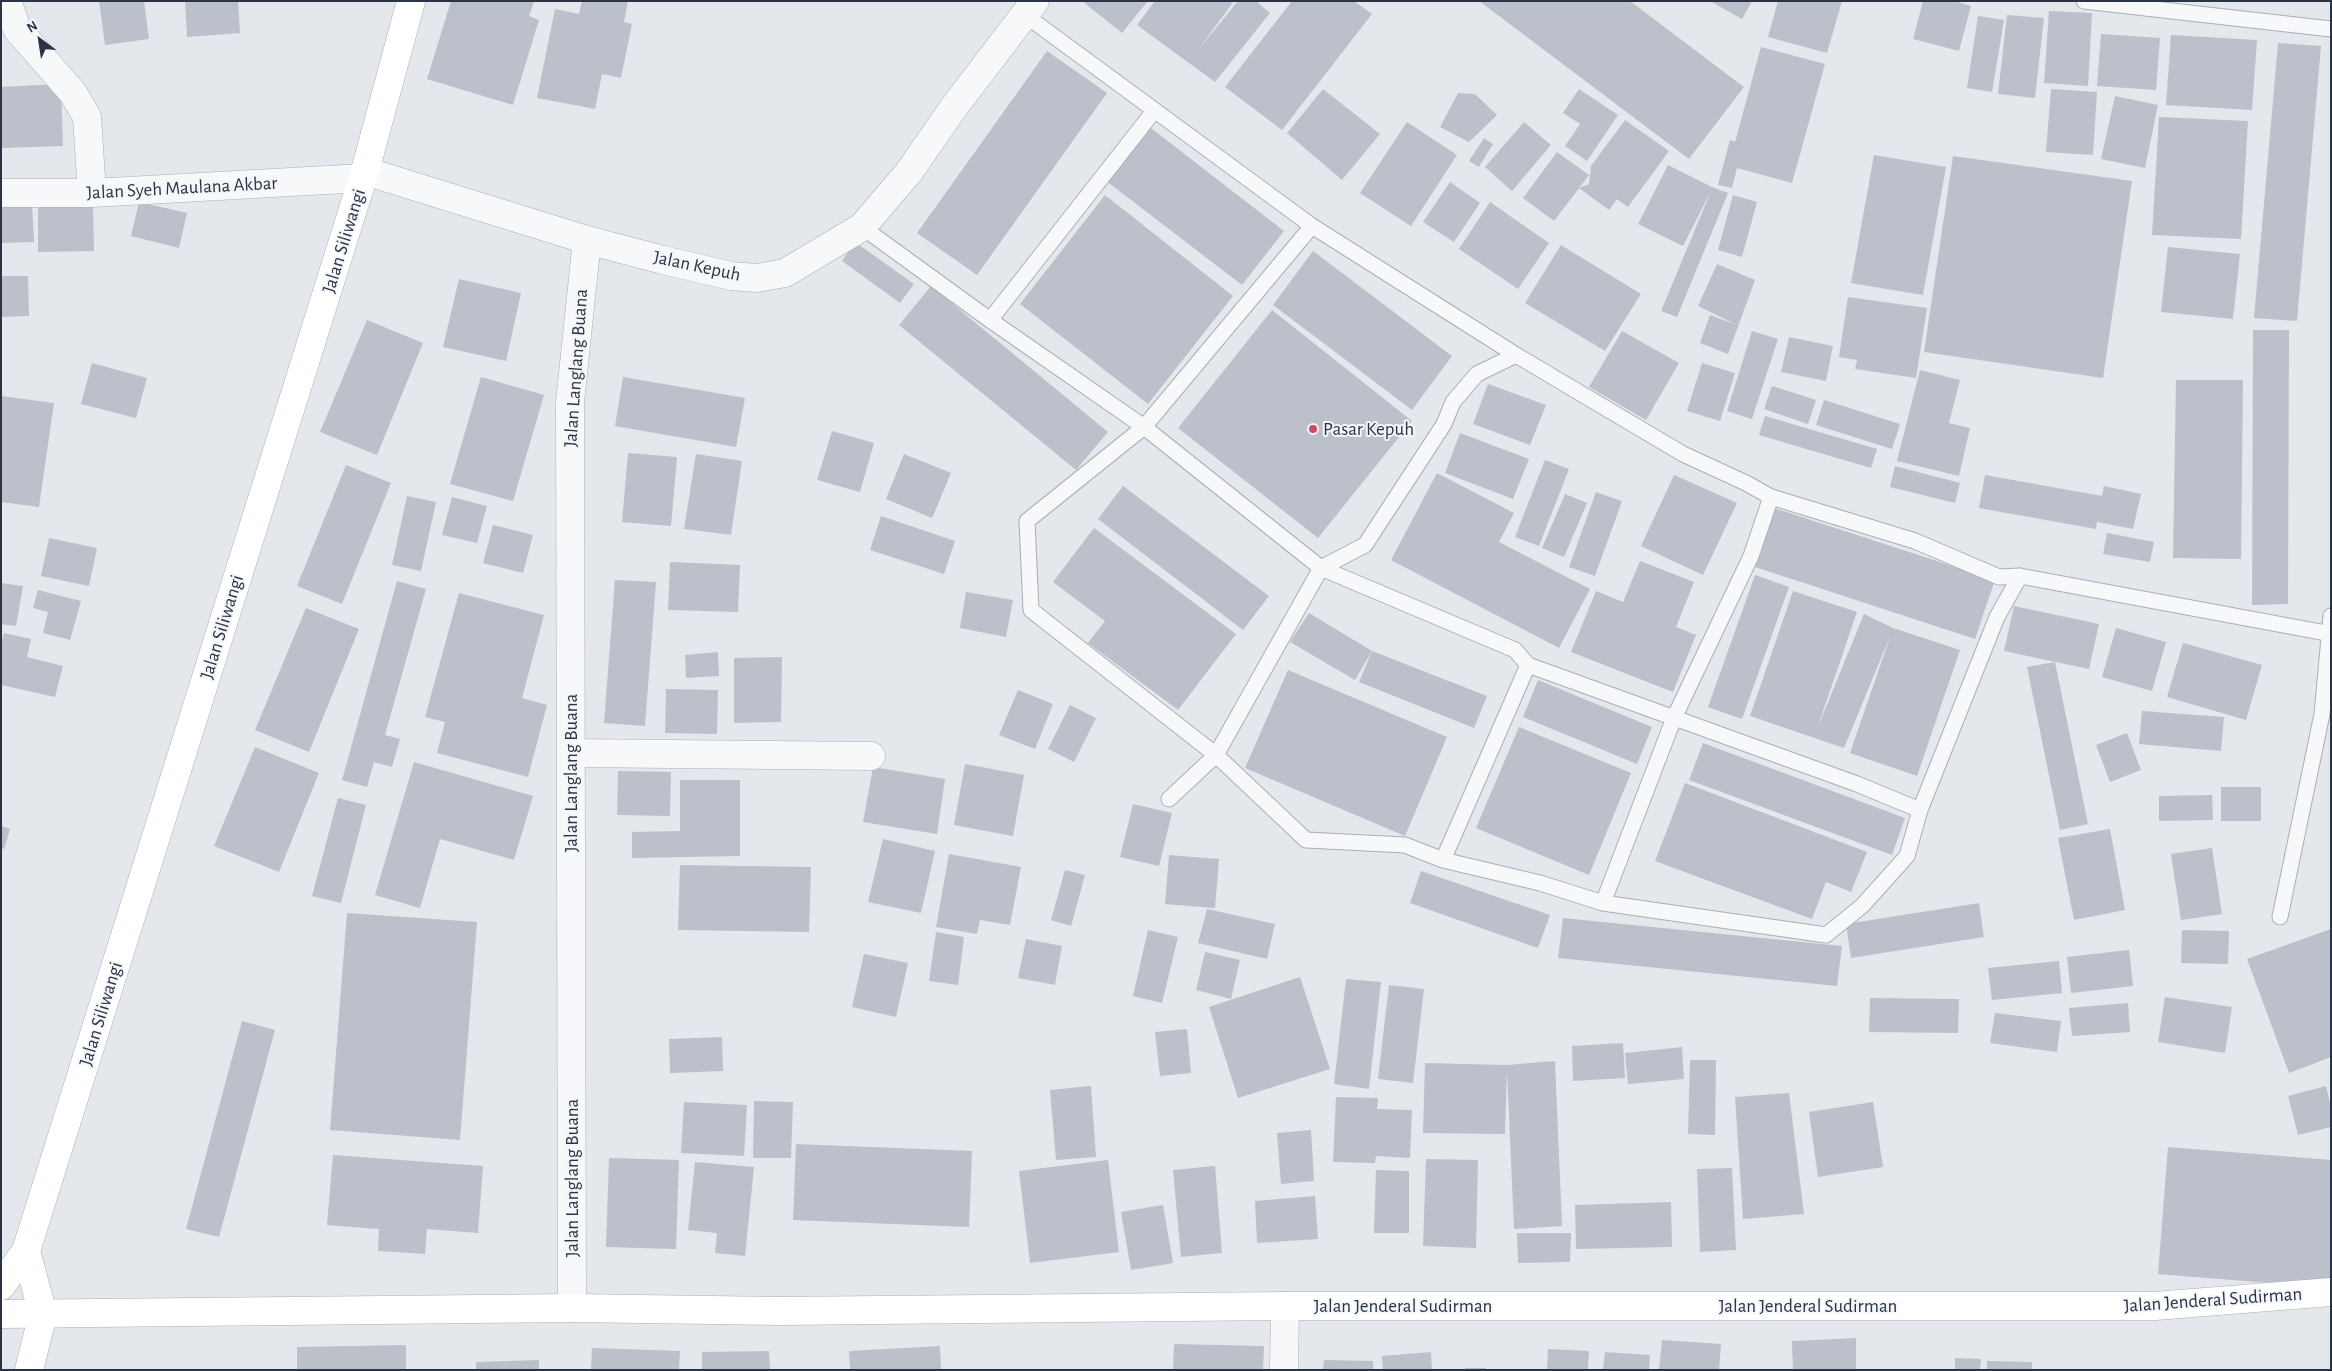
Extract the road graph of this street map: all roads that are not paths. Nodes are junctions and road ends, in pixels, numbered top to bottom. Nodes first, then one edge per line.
1 (7, 1) edge
2 (411, 1) edge
3 (2084, 1) edge
4 (1030, 8) edge
5 (2331, 28) edge
6 (1154, 111) junction
7 (365, 173) junction
8 (1, 193) edge
9 (92, 193) junction
10 (1312, 226) junction
11 (858, 230) junction
12 (587, 240) junction
13 (990, 320) junction
14 (1516, 355) junction
15 (1144, 427) junction
16 (1770, 497) junction
17 (1321, 568) junction
18 (2020, 576) junction
19 (2331, 616) edge
20 (2330, 634) edge
21 (1528, 665) junction
22 (2322, 714) junction
23 (1674, 718) junction
24 (2331, 727) edge
25 (571, 753) junction
26 (1216, 754) junction
27 (871, 756) dead end
28 (1173, 795) dead end
29 (1920, 810) junction
30 (1443, 860) junction
31 (1603, 904) junction
32 (2280, 917) dead end
33 (26, 1251) junction
34 (1, 1286) edge
35 (2331, 1292) edge
36 (1285, 1306) junction
37 (572, 1308) junction
38 (1, 1314) edge
39 (43, 1314) junction
40 (29, 1370) edge
41 (1284, 1370) edge

1 - 9 street
2 - 7 main road, Jalan Siliwangi
3 - 5 lane
4 - 6 lane
4 - 11 street, Jalan Kepuh
6 - 10 lane
6 - 13 lane
7 - 9 street, Jalan Syeh Maulana Akbar
7 - 12 street, Jalan Kepuh
7 - 33 main road, Jalan Siliwangi
8 - 9 street, Jalan Syeh Maulana Akbar
10 - 14 lane
10 - 15 lane
11 - 12 street, Jalan Kepuh
11 - 13 lane
12 - 25 street, Jalan Langlang Buana
13 - 15 lane
14 - 16 lane
14 - 17 lane
15 - 17 lane
15 - 26 lane
16 - 18 lane
16 - 23 lane
17 - 21 lane
17 - 26 lane
18 - 20 lane
18 - 29 lane
19 - 20 lane
20 - 22 lane
21 - 23 lane
21 - 30 lane
22 - 24 lane
22 - 32 lane
23 - 29 lane
23 - 31 lane
25 - 27 street
25 - 37 street, Jalan Langlang Buana
26 - 28 lane
26 - 30 lane
29 - 31 lane
30 - 31 lane
33 - 34 main road, Jalan Siliwangi
33 - 39 main road
35 - 36 main road, Jalan Jenderal Sudirman
36 - 37 main road, Jalan Jenderal Sudirman
36 - 41 street
37 - 39 main road, Jalan Jenderal Sudirman
38 - 39 main road, Jalan Jenderal Sudirman
39 - 40 main road

